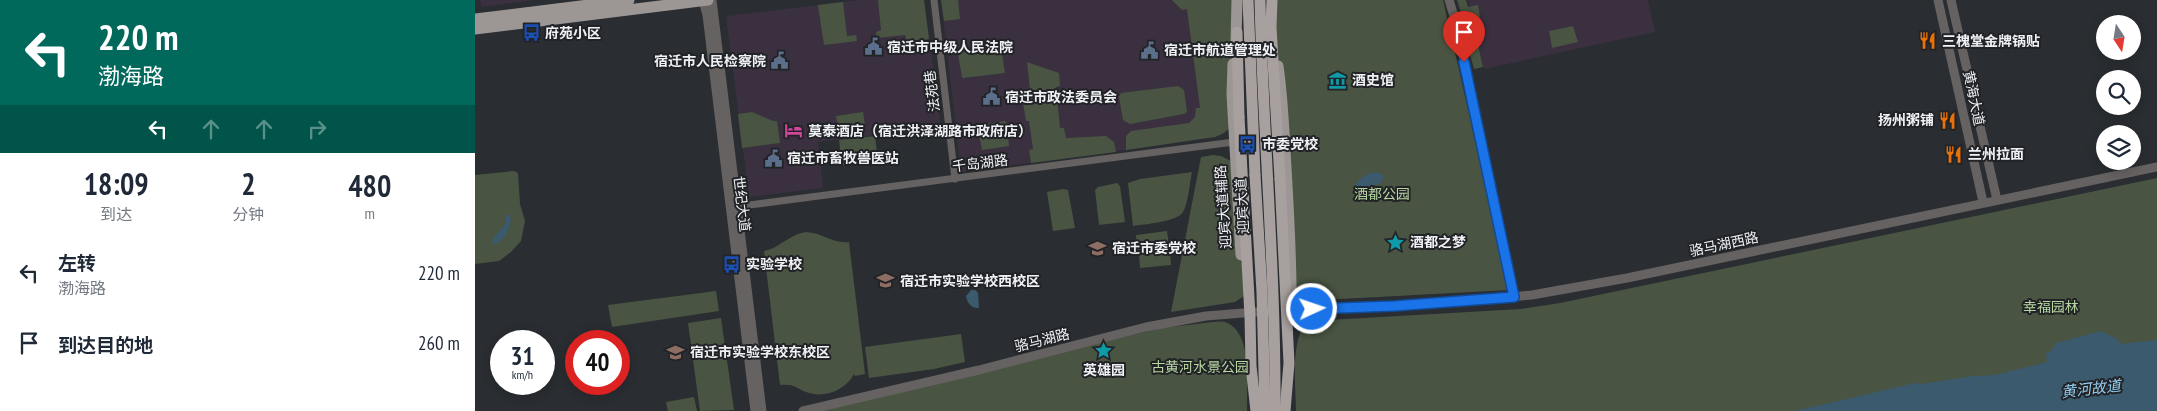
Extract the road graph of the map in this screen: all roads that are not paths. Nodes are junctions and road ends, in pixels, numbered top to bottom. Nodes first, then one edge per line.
1 (629, 0) edge
2 (706, 0) edge
3 (934, 0) edge
4 (1235, 0) edge
5 (1248, 0) edge
6 (1261, 0) edge
7 (1272, 0) edge
8 (1449, 0) edge
9 (1938, 0) edge
10 (1951, 0) edge
11 (475, 20) edge
12 (1237, 32) junction
13 (1234, 142) junction
14 (2157, 167) edge
15 (955, 179) junction
16 (1997, 200) junction
17 (1983, 202) junction
18 (732, 207) junction
19 (1514, 297) junction
20 (1291, 310) junction
21 (1249, 312) junction
22 (1146, 327) junction
23 (1252, 333) junction
24 (755, 411) edge
25 (763, 411) edge
26 (803, 411) edge
27 (1256, 411) edge
28 (1265, 411) edge
29 (1275, 411) edge
30 (1287, 411) edge

1 - 11 main road
2 - 11 main road
2 - 18 street, 世纪大道
3 - 15 street, 法苑巷
4 - 12 main road, 迎宾大道辅路
5 - 28 highway, 迎宾大道, bridge
6 - 29 highway, 迎宾大道, bridge
7 - 20 main road
7 - 30 highway, bridge
8 - 19 street
9 - 17 street, 黄海大道
10 - 16 street, 黄海大道
12 - 13 main road, 迎宾大道辅路
12 - 27 highway, bridge
13 - 15 street, 千岛湖路
13 - 21 main road, 迎宾大道辅路
14 - 16 street, 骆马湖西路
15 - 18 street, 千岛湖路
16 - 17 street, 骆马湖西路
17 - 19 street, 骆马湖西路
18 - 24 street, 世纪大道
18 - 25 street, 世纪大道
19 - 20 street, 骆马湖西路
20 - 21 street, 骆马湖路
20 - 30 main road
21 - 22 street, 骆马湖路
21 - 23 main road, 迎宾大道辅路
22 - 23 street
22 - 26 street, 骆马湖路
23 - 27 main road, 迎宾大道辅路

